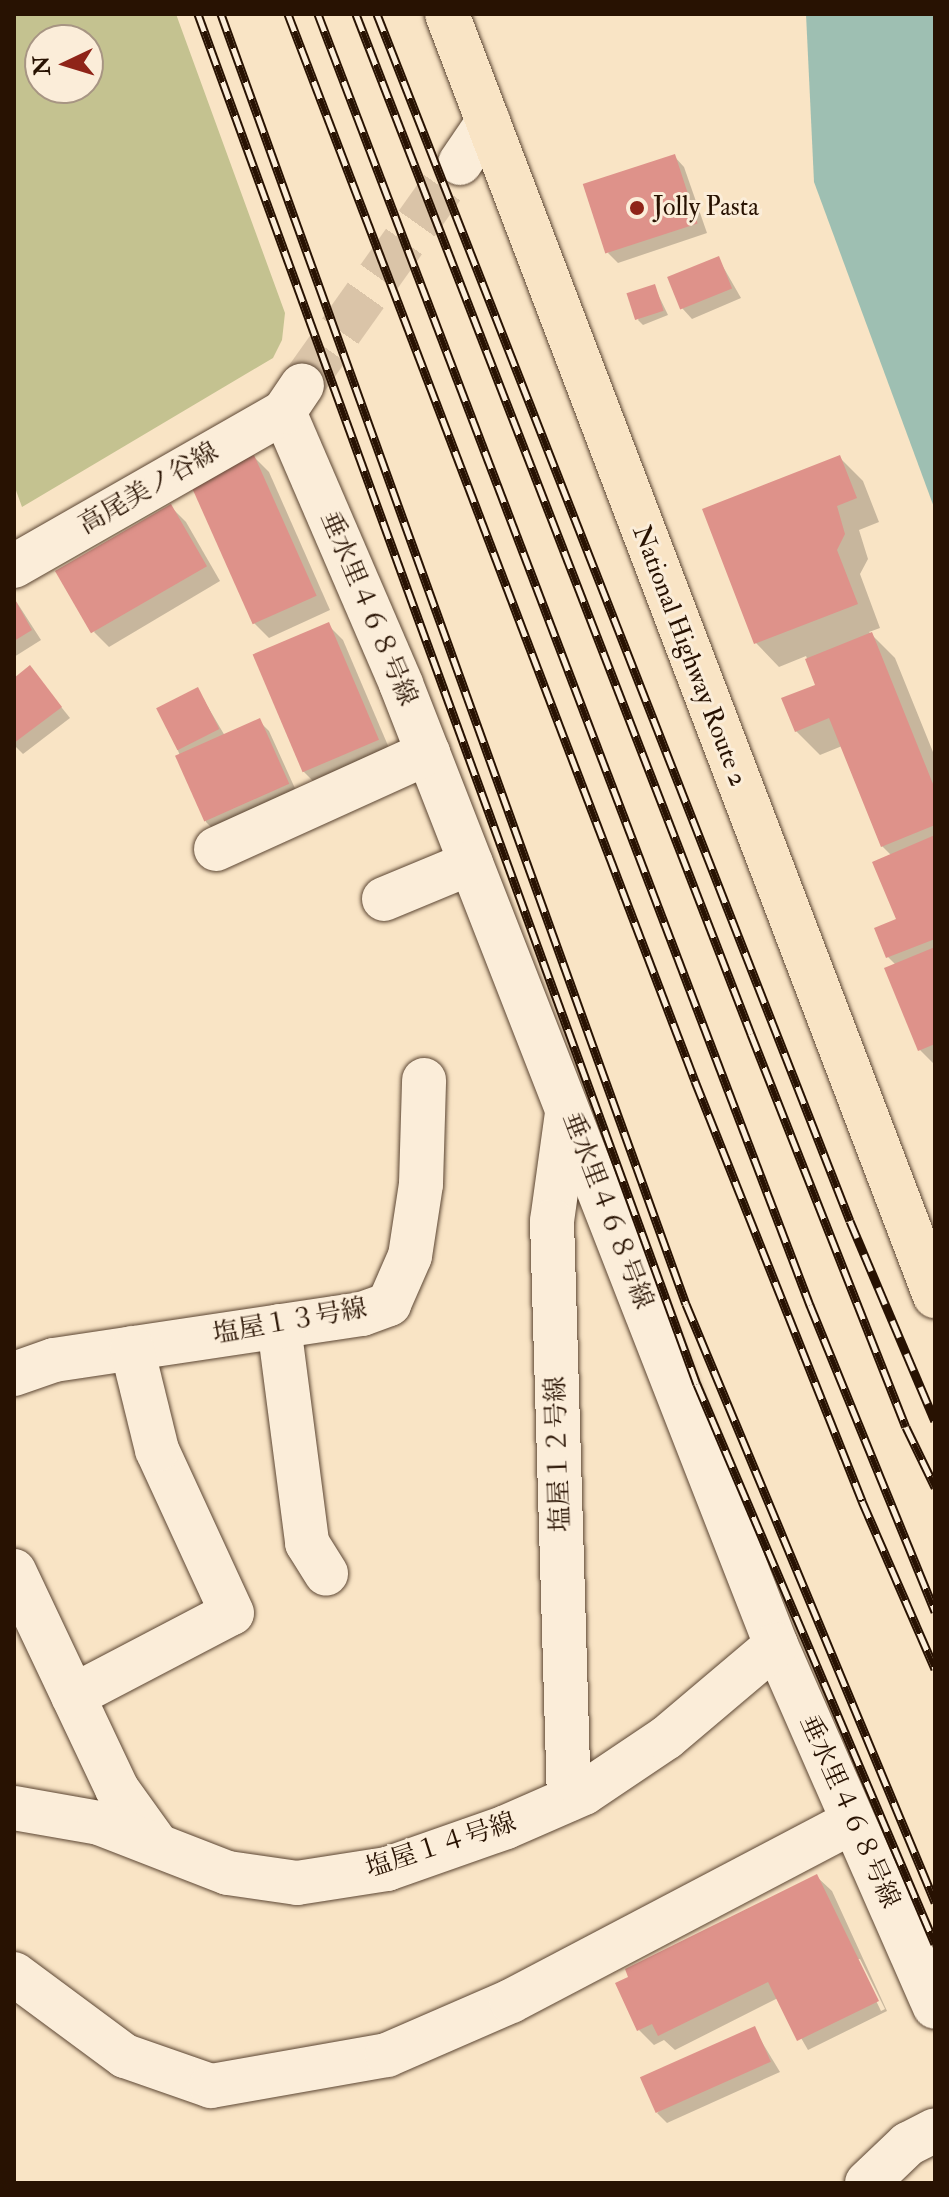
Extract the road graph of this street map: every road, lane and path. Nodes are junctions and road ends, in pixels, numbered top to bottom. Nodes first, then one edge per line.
1 (447, 14) edge
2 (488, 122) junction
3 (460, 163) tunnel mouth
4 (293, 399) joint
5 (14, 566) edge
6 (428, 753) junction
7 (216, 849) dead end
8 (471, 863) junction
9 (384, 899) dead end
10 (424, 1080) dead end
11 (568, 1111) junction
12 (935, 1296) edge
13 (279, 1326) junction
14 (132, 1348) junction
15 (14, 1374) edge
16 (14, 1571) edge
17 (326, 1573) dead end
18 (776, 1645) junction
19 (73, 1696) junction
20 (569, 1799) junction
21 (14, 1808) edge
22 (852, 1822) junction
23 (155, 1842) junction
24 (14, 1974) edge
25 (935, 2007) edge
26 (935, 2130) edge
27 (867, 2183) edge

1 - 2 highway, National Highway Route 2
2 - 3 street
2 - 12 highway, National Highway Route 2
4 - 5 street, 高尾美ノ谷線
4 - 6 street, 垂水里４６８号線
6 - 7 street
6 - 8 street, 垂水里４６８号線
8 - 9 street
8 - 11 street, 垂水里４６８号線
10 - 13 street, 塩屋１３号線
11 - 18 street, 垂水里４６８号線
11 - 20 street, 塩屋１２号線
13 - 14 street, 塩屋１３号線
13 - 17 street
14 - 15 street, 塩屋１３号線
14 - 19 street
16 - 19 street
18 - 20 street, 塩屋１４号線
18 - 22 street, 垂水里４６８号線
19 - 23 street
20 - 23 street, 塩屋１４号線
21 - 23 street, 塩屋１４号線
22 - 24 street
22 - 25 street, 垂水里４６８号線
26 - 27 street

